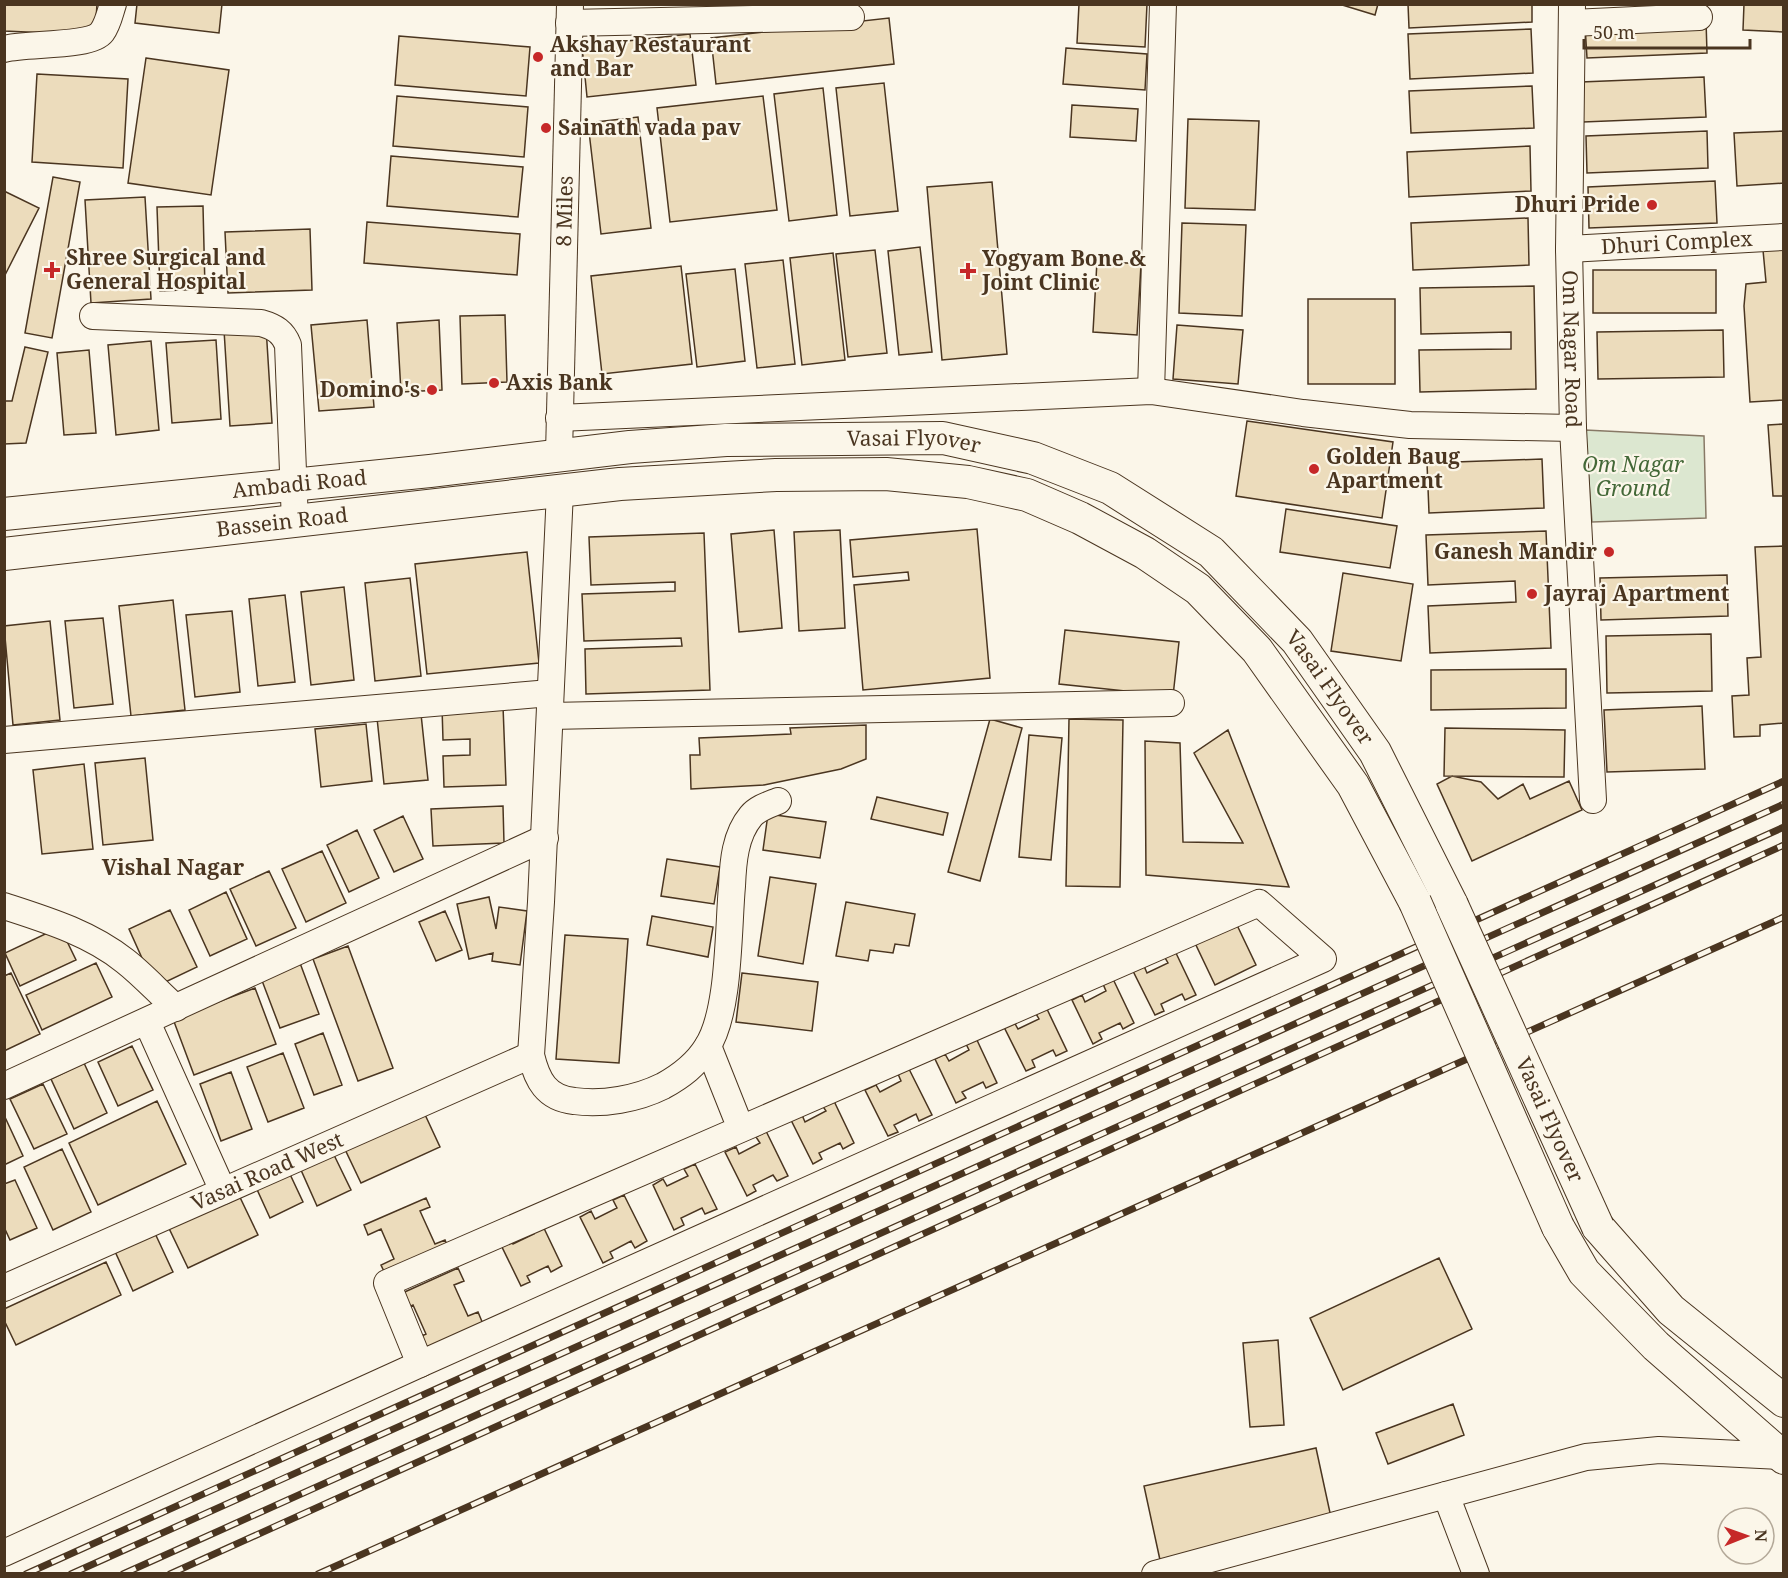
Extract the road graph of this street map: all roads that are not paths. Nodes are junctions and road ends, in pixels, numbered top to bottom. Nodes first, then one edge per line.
1 (112, 4) edge
2 (1163, 4) edge
3 (569, 14) edge
4 (1572, 14) edge
5 (851, 17) dead end
6 (1699, 17) dead end
7 (4, 49) edge
8 (1784, 237) edge
9 (1569, 249) junction
10 (93, 316) dead end
11 (1151, 391) junction
12 (559, 418) junction
13 (1573, 428) junction
14 (559, 454) junction
15 (292, 484) junction
16 (560, 491) junction
17 (4, 514) edge
18 (295, 522) junction
19 (4, 554) edge
20 (1171, 703) dead end
21 (550, 705) junction
22 (4, 740) edge
23 (1593, 800) dead end
24 (778, 801) dead end
25 (545, 838) junction
26 (4, 906) edge
27 (176, 1008) junction
28 (147, 1022) junction
29 (708, 1046) junction
30 (531, 1055) junction
31 (4, 1086) edge
32 (741, 1129) junction
33 (223, 1191) junction
34 (4, 1288) edge
35 (420, 1364) junction
36 (1784, 1401) edge
37 (1782, 1457) edge
38 (1446, 1495) junction
39 (4, 1553) edge
40 (1155, 1574) edge
41 (1476, 1574) edge

1 - 7 street
2 - 11 street
3 - 5 street
3 - 12 street, 8 Miles
4 - 6 street
4 - 9 street, Om Nagar Road
8 - 9 street, Dhuri Complex
9 - 13 street, Om Nagar Road
10 - 15 street
11 - 12 street
11 - 13 street
12 - 14 street
13 - 23 street, Om Nagar Road
14 - 15 main road, Ambadi Road
14 - 16 main road
14 - 36 main road, Vasai Flyover, bridge
15 - 17 main road, Ambadi Road
15 - 18 street
16 - 18 main road, Bassein Road
16 - 21 street
16 - 37 main road, Vasai Flyover, bridge
18 - 19 main road, Bassein Road
20 - 21 street
21 - 22 street
21 - 25 street
24 - 29 street
25 - 27 street
25 - 30 street
26 - 27 street
27 - 28 street
28 - 31 street
28 - 33 street
29 - 30 street
29 - 32 street
30 - 33 street, Vasai Road West
32 - 35 street
32 - 35 street
33 - 34 street, Vasai Road West
35 - 39 street
37 - 38 street
38 - 40 street
38 - 41 street

